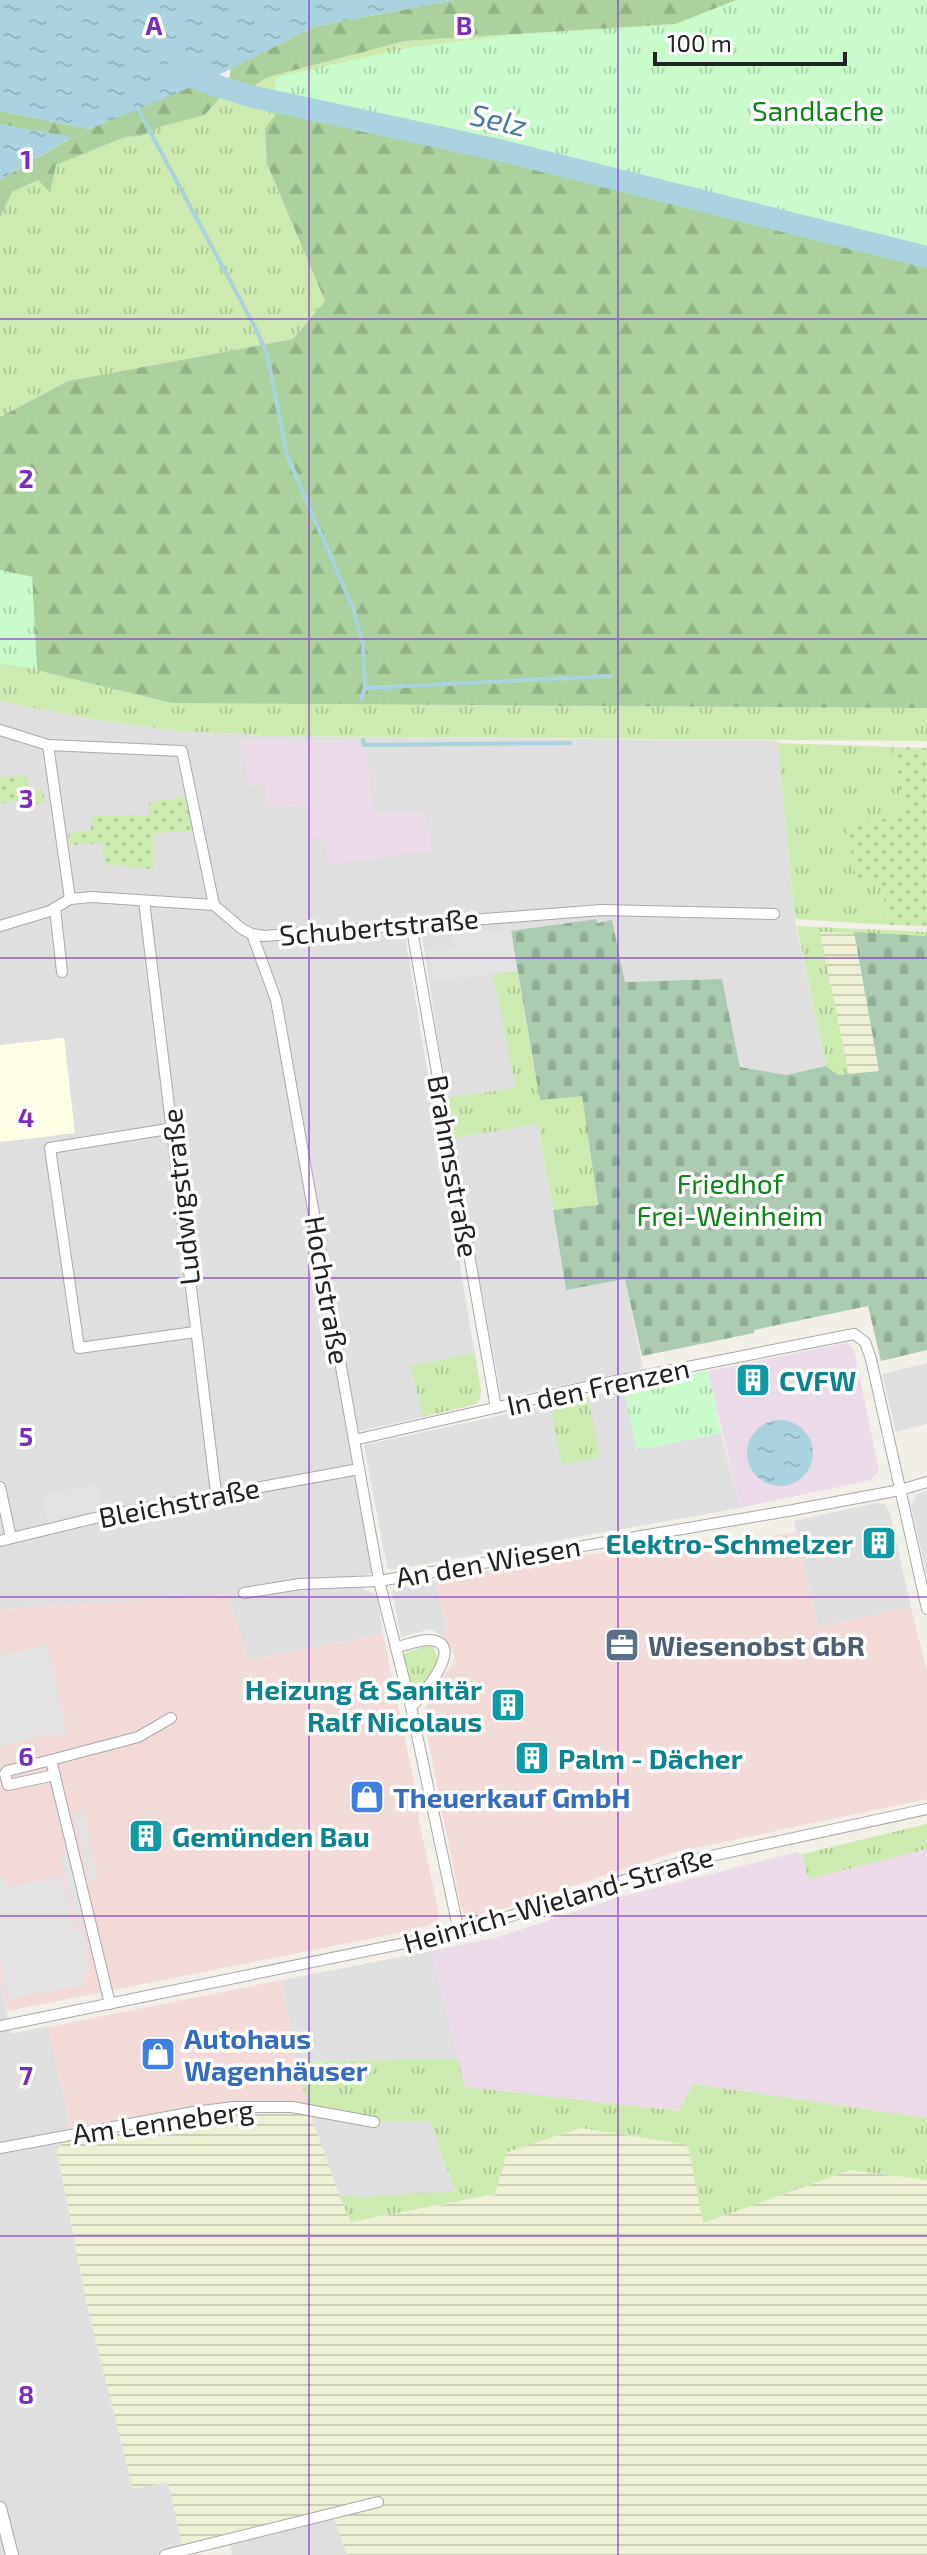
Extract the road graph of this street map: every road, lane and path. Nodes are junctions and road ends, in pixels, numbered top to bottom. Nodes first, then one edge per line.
1 (0, 730) edge
2 (48, 745) junction
3 (70, 899) junction
4 (144, 901) junction
5 (214, 905) junction
6 (55, 908) junction
7 (774, 914) dead end
8 (411, 924) junction
9 (0, 926) edge
10 (252, 934) junction
11 (62, 972) dead end
12 (174, 1128) junction
13 (195, 1332) junction
14 (496, 1408) junction
15 (354, 1440) junction
16 (359, 1469) junction
17 (927, 1482) edge
18 (0, 1487) edge
19 (900, 1490) junction
20 (216, 1493) junction
21 (5, 1540) edge
22 (379, 1581) junction
23 (244, 1593) dead end
24 (927, 1609) edge
25 (397, 1647) junction
26 (411, 1707) junction
27 (171, 1718) dead end
28 (51, 1760) junction
29 (55, 1775) junction
30 (927, 1809) edge
31 (459, 1932) junction
32 (110, 2004) junction
33 (0, 2026) edge
34 (374, 2122) dead end
35 (0, 2148) edge
36 (378, 2502) dead end
37 (0, 2508) edge
38 (12, 2555) edge
39 (165, 2555) edge

1 - 2 street
2 - 3 street
2 - 5 street
3 - 4 street
3 - 6 street
4 - 5 street
4 - 12 street, Ludwigstraße
5 - 10 street, Schubertstraße
6 - 9 street
6 - 11 street
7 - 8 street, Schubertstraße
8 - 10 street, Schubertstraße
8 - 14 street, Brahmsstraße
10 - 15 street, Hochstraße
12 - 13 street, Ludwigstraße
12 - 13 street
13 - 20 street, Ludwigstraße
14 - 15 street, In den Frenzen
14 - 19 street, In den Frenzen
15 - 16 street, Hochstraße
16 - 20 street, Bleichstraße
16 - 22 street, Hochstraße
17 - 19 street, An den Wiesen
18 - 21 street
19 - 22 street, An den Wiesen
19 - 24 street
20 - 21 street, Bleichstraße
22 - 23 street, An den Wiesen
22 - 25 street, Hochstraße
25 - 26 street, Hochstraße
25 - 26 street
26 - 31 street, Hochstraße
27 - 28 street
28 - 29 street
28 - 29 street
29 - 32 street
30 - 31 street, Heinrich-Wieland-Straße
31 - 32 street, Heinrich-Wieland-Straße
32 - 33 street, Heinrich-Wieland-Straße
34 - 35 street, Am Lenneberg
36 - 39 street
37 - 38 street

